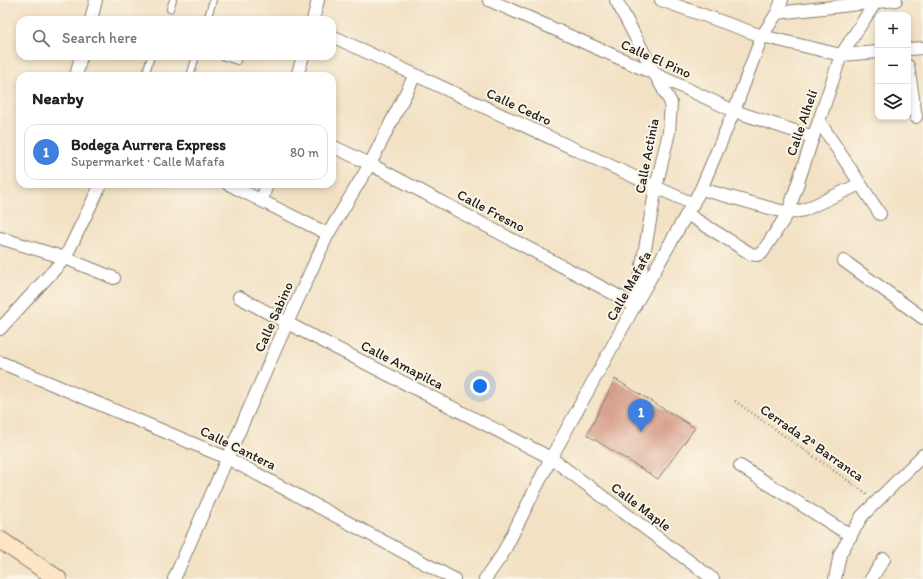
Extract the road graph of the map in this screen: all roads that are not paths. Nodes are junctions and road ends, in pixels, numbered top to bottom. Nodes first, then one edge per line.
1 (96, 0) edge
2 (172, 0) edge
3 (213, 0) edge
4 (318, 0) edge
5 (489, 0) edge
6 (616, 0) edge
7 (661, 0) edge
8 (782, 0) edge
9 (896, 0) edge
10 (875, 1) edge
11 (170, 9) dead end
12 (777, 13) junction
13 (92, 16) edge
14 (208, 16) edge
15 (314, 16) edge
16 (762, 36) junction
17 (336, 38) edge
18 (923, 48) edge
19 (911, 49) edge
20 (875, 52) edge
21 (841, 55) junction
22 (80, 60) edge
23 (150, 60) edge
24 (195, 60) edge
25 (234, 60) edge
26 (302, 60) edge
27 (237, 61) dead end
28 (77, 72) edge
29 (146, 72) edge
30 (191, 72) edge
31 (298, 72) edge
32 (655, 74) junction
33 (415, 75) junction
34 (911, 84) edge
35 (734, 111) junction
36 (916, 117) dead end
37 (819, 121) junction
38 (813, 137) junction
39 (336, 148) edge
40 (370, 164) junction
41 (860, 184) junction
42 (656, 187) junction
43 (99, 188) edge
44 (236, 188) edge
45 (266, 188) edge
46 (701, 189) junction
47 (262, 200) junction
48 (690, 209) junction
49 (788, 213) junction
50 (880, 214) dead end
51 (328, 234) junction
52 (0, 238) edge
53 (757, 255) joint
54 (65, 258) junction
55 (844, 260) dead end
56 (114, 278) dead end
57 (240, 297) dead end
58 (635, 305) junction
59 (923, 318) edge
60 (287, 323) junction
61 (0, 329) edge
62 (0, 362) edge
63 (923, 455) edge
64 (227, 458) junction
65 (551, 458) junction
66 (740, 466) dead end
67 (851, 536) junction
68 (0, 540) edge
69 (884, 559) dead end
70 (58, 579) edge
71 (174, 579) edge
72 (454, 579) edge
73 (485, 579) edge
74 (714, 579) edge
75 (835, 579) edge
76 (871, 579) edge

1 - 13 street
2 - 11 lane
3 - 14 lane
4 - 15 street
5 - 32 street, Calle El Pino
6 - 32 street, Calle Actinia
7 - 16 street
8 - 12 street, Calle Mafafa
9 - 10 street
10 - 12 street
10 - 21 street, Calle Alhelí
12 - 16 street, Calle Mafafa
16 - 21 street
16 - 35 street, Calle Mafafa
17 - 33 street, Calle Cedro
18 - 19 street
20 - 21 street
21 - 37 street, Calle Alhelí
22 - 28 street
23 - 29 lane
24 - 30 lane
25 - 27 lane
26 - 31 street
32 - 35 street, Calle El Pino
32 - 42 street, Calle Actinia
33 - 40 street, Calle Sabino
33 - 42 street, Calle Cedro
34 - 36 street
35 - 38 street, Calle El Pino
35 - 46 street, Calle Mafafa
37 - 38 street, Calle Alhelí
37 - 41 street
38 - 49 street, Calle Alhelí
39 - 40 street, Calle Fresno
40 - 51 street, Calle Sabino
40 - 58 street, Calle Fresno
41 - 49 street
41 - 50 street
42 - 48 street, Calle Cedro
42 - 58 street, Calle Actinia
43 - 54 street
44 - 47 street
45 - 47 street
46 - 48 street, Calle Mafafa
46 - 49 street
47 - 51 street
48 - 53 street, Calle Cedro
48 - 58 street, Calle Mafafa
49 - 53 street, Calle Alhelí
51 - 60 street, Calle Sabino
52 - 54 street
54 - 56 street
54 - 61 street
55 - 59 street
57 - 60 street, Calle Amapilca
58 - 65 street, Calle Mafafa
60 - 64 street, Calle Sabino
60 - 65 street, Calle Amapilca
62 - 64 street, Calle Cantera
63 - 67 street
64 - 71 street, Calle Sabino
64 - 72 street, Calle Cantera
65 - 73 street, Calle Mafafa
65 - 74 street, Calle Maple
66 - 67 street
67 - 75 street
68 - 70 main road
69 - 76 street

